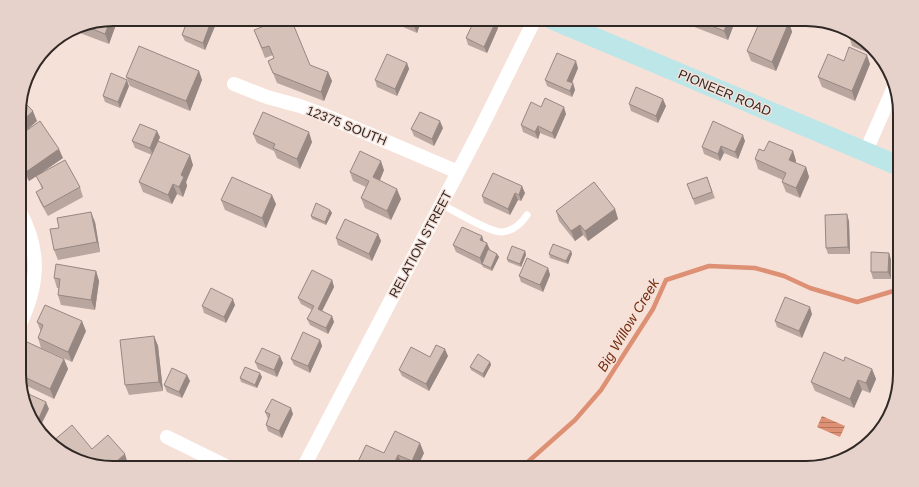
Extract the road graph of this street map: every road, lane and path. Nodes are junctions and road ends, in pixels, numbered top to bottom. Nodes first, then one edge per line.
1 (532, 26) edge
2 (568, 26) edge
3 (234, 84) dead end
4 (891, 94) edge
5 (866, 151) junction
6 (893, 163) edge
7 (458, 172) junction
8 (441, 204) junction
9 (527, 216) dead end
10 (26, 227) edge
11 (26, 311) edge
12 (167, 437) dead end
13 (216, 461) edge
14 (307, 461) edge

1 - 7 street, RELATION STREET
2 - 5 street, PIONEER ROAD
3 - 7 street, 12375 SOUTH
4 - 5 street
5 - 6 street, PIONEER ROAD
7 - 8 street, RELATION STREET
8 - 9 lane
8 - 14 street, RELATION STREET
10 - 11 street
12 - 13 street

